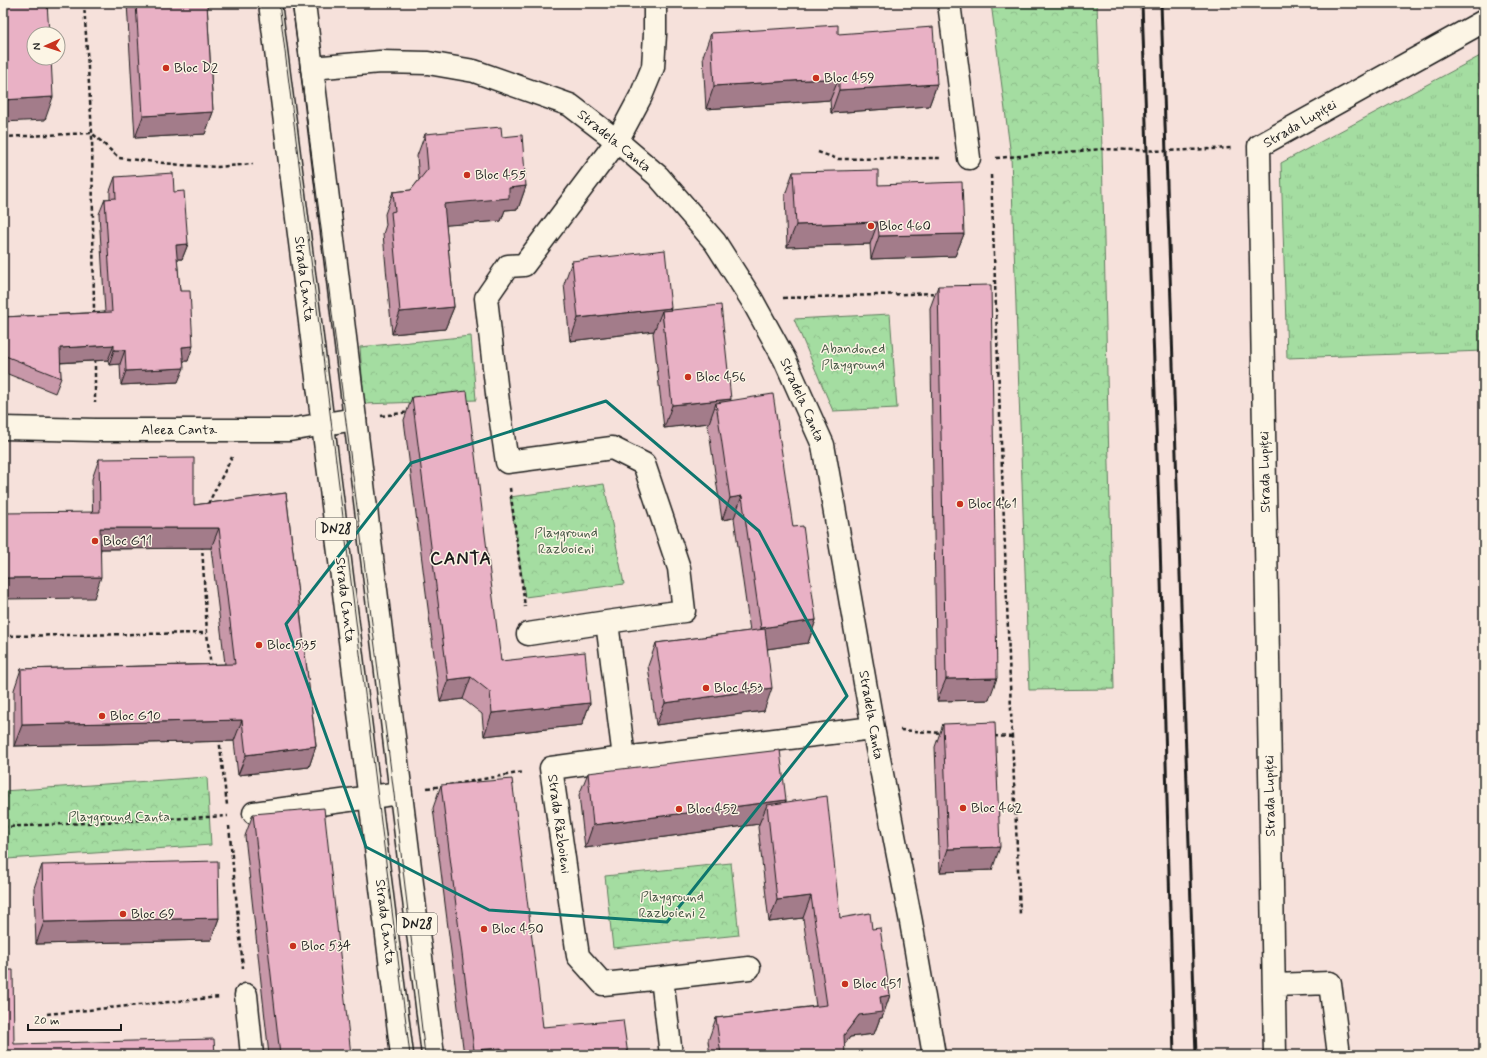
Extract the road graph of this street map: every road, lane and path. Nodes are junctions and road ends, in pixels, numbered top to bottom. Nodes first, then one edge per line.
1 (84, 3) edge
2 (270, 3) edge
3 (304, 3) edge
4 (655, 3) edge
5 (949, 3) edge
6 (1484, 21) edge
7 (312, 68) junction
8 (92, 133) junction
9 (3, 138) edge
10 (616, 141) junction
11 (1259, 146) junction
12 (818, 152) dead end
13 (969, 158) junction
14 (991, 158) junction
15 (253, 164) dead end
16 (940, 293) edge
17 (752, 300) junction
18 (94, 321) edge
19 (95, 352) edge
20 (416, 412) edge
21 (378, 416) dead end
22 (355, 419) junction
23 (323, 424) junction
24 (3, 428) edge
25 (245, 429) junction
26 (96, 430) junction
27 (507, 462) junction
28 (208, 506) edge
29 (202, 543) edge
30 (607, 622) junction
31 (208, 633) junction
32 (528, 634) joint
33 (3, 636) edge
34 (212, 671) edge
35 (873, 728) junction
36 (219, 732) edge
37 (950, 733) edge
38 (989, 735) edge
39 (1012, 737) junction
40 (624, 758) junction
41 (551, 768) junction
42 (400, 793) junction
43 (369, 797) junction
44 (254, 813) joint
45 (228, 816) junction
46 (3, 827) edge
47 (1020, 914) dead end
48 (749, 968) dead end
49 (662, 978) junction
50 (1274, 985) junction
51 (246, 995) junction
52 (47, 1014) dead end
53 (252, 1055) edge
54 (402, 1055) edge
55 (433, 1055) edge
56 (670, 1055) edge
57 (934, 1055) edge
58 (1275, 1055) edge
59 (1339, 1055) edge

1 - 8 path
2 - 23 street, Strada Canta / DN28
3 - 7 street, DN28
4 - 10 street
5 - 13 street
6 - 11 street, Strada Lupiței
7 - 10 street, Stradela Canta
7 - 22 street, DN28
8 - 9 path
8 - 15 path
8 - 18 path
10 - 17 street, Stradela Canta
10 - 27 street
11 - 14 path
11 - 50 street, Strada Lupiței
12 - 13 path
13 - 14 path
14 - 39 path
16 - 17 path
17 - 35 street, Stradela Canta
19 - 26 path
20 - 21 path
22 - 23 street, Aleea Canta
22 - 42 street, DN28
23 - 25 street, Aleea Canta
23 - 43 street, Strada Canta / DN28
24 - 26 street, Aleea Canta
25 - 26 street, Aleea Canta
25 - 28 path
27 - 30 street
27 - 32 path
29 - 31 path
30 - 32 street
30 - 40 street
31 - 33 path
31 - 34 path
35 - 37 path
35 - 40 street, Strada Războieni
35 - 57 street, Stradela Canta
36 - 45 path
38 - 39 path
39 - 47 path
40 - 41 street, Strada Războieni
41 - 42 path
41 - 49 street, Strada Războieni
42 - 43 street
42 - 55 street, DN28
43 - 44 street
43 - 54 street, Strada Canta / DN28
44 - 45 path
45 - 46 path
45 - 51 path
48 - 49 street
49 - 56 street
50 - 58 street, Strada Lupiței
50 - 59 street
51 - 52 path
51 - 53 street

